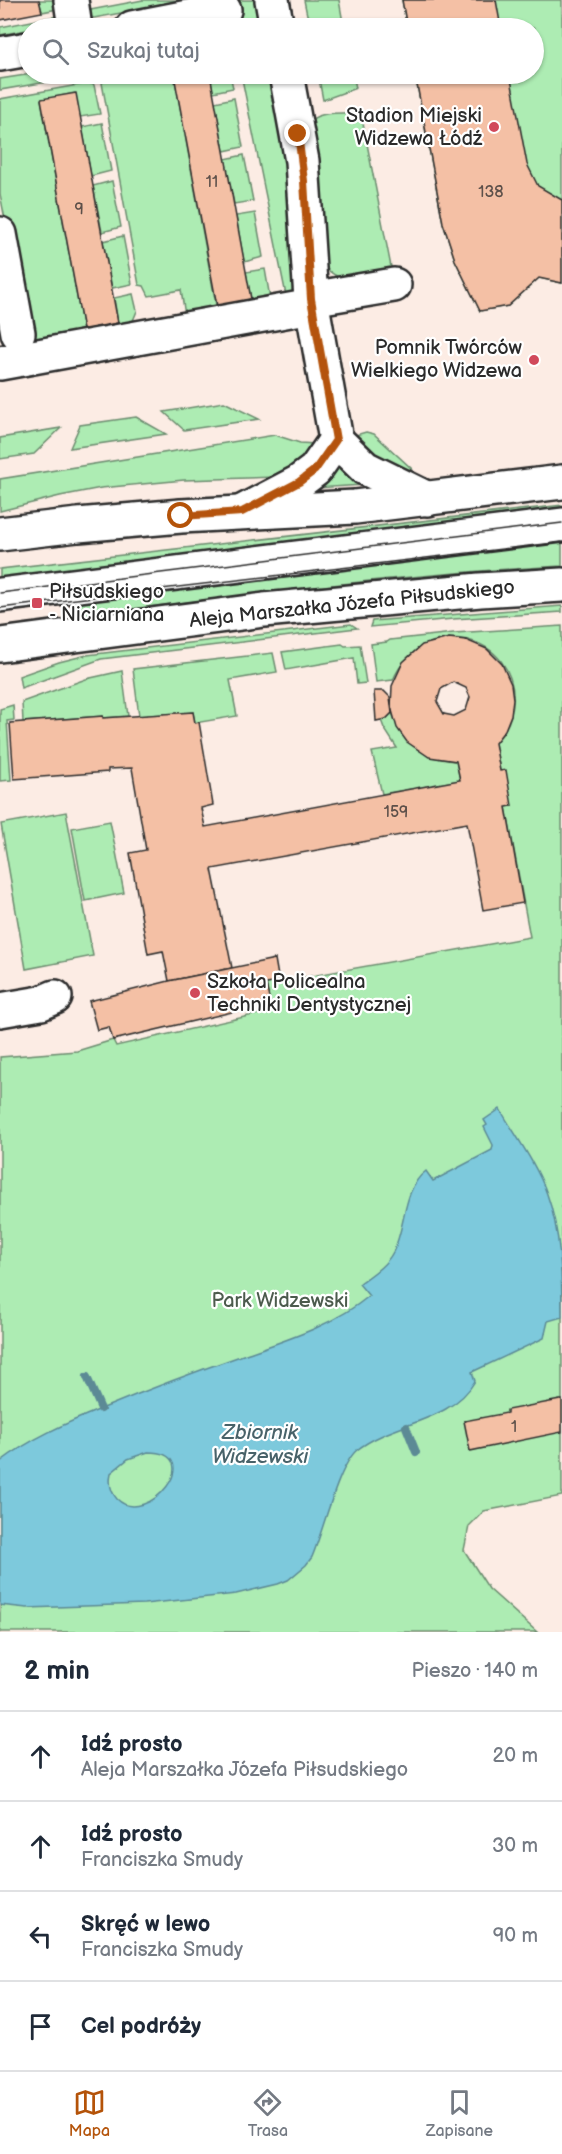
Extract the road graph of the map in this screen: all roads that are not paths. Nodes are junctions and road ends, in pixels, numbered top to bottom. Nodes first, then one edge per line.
1 (71, 0) edge
2 (272, 0) edge
3 (224, 10) dead end
4 (74, 18) edge
5 (183, 18) edge
6 (275, 18) edge
7 (18, 51) edge
8 (0, 54) edge
9 (288, 84) edge
10 (0, 234) edge
11 (394, 285) dead end
12 (312, 303) junction
13 (18, 333) dead end
14 (0, 363) edge
15 (336, 440) junction
16 (562, 482) edge
17 (428, 499) junction
18 (242, 512) junction
19 (562, 525) edge
20 (0, 534) edge
21 (562, 585) edge
22 (0, 595) edge
23 (0, 645) edge
24 (55, 997) dead end
25 (0, 1010) edge

1 - 4 main road
2 - 6 main road
3 - 5 main road
7 - 8 main road
9 - 12 main road
10 - 13 main road
11 - 12 main road
12 - 14 main road
12 - 15 main road
15 - 17 main road
15 - 18 main road
16 - 17 main road
17 - 18 main road
18 - 20 main road
19 - 22 main road
21 - 23 main road, Aleja Marszałka Józefa Piłsudskiego
24 - 25 main road

